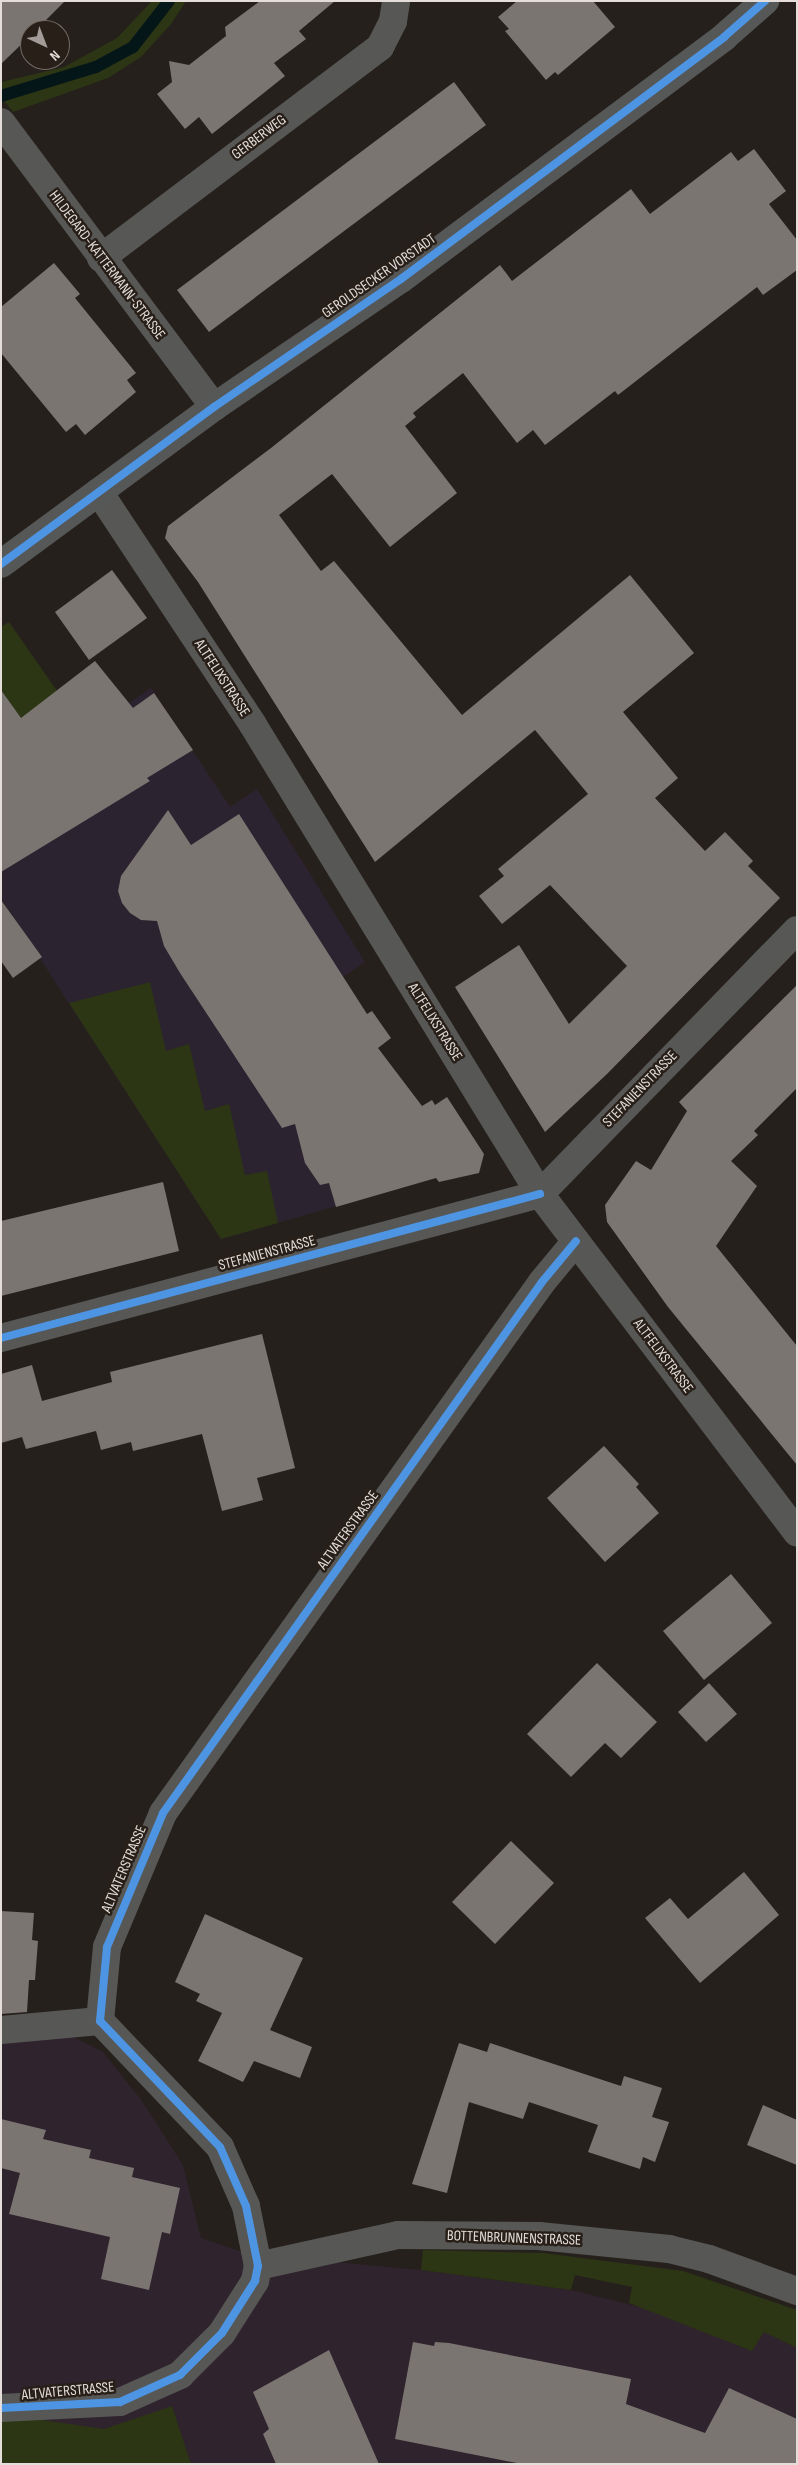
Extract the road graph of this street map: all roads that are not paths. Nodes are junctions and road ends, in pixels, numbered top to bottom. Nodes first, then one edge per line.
1 (396, 1) edge
2 (765, 1) edge
3 (4, 125) edge
4 (101, 258) junction
5 (214, 407) junction
6 (99, 492) junction
7 (1, 564) edge
8 (797, 930) edge
9 (540, 1194) junction
10 (576, 1240) junction
11 (1, 1338) edge
12 (797, 1533) edge
13 (100, 2021) junction
14 (1, 2030) edge
15 (258, 2266) junction
16 (797, 2291) edge
17 (1, 2408) edge

1 - 4 street, GERBERWEG
2 - 5 main road, GEROLDSECKER VORSTADT
3 - 4 street, HILDEGARD-KATTERMANN-STRASSE
4 - 5 street, HILDEGARD-KATTERMANN-STRASSE
5 - 6 main road, GEROLDSECKER VORSTADT
6 - 7 main road, GEROLDSECKER VORSTADT
6 - 9 street, ALTFELIXSTRASSE
8 - 9 street, STEFANIENSTRASSE
9 - 10 street, ALTFELIXSTRASSE
9 - 11 street, STEFANIENSTRASSE
10 - 12 street, ALTFELIXSTRASSE
10 - 13 street, ALTVATERSTRASSE
13 - 14 street
13 - 15 street
15 - 16 street, BOTTENBRUNNENSTRASSE
15 - 17 street, ALTVATERSTRASSE

